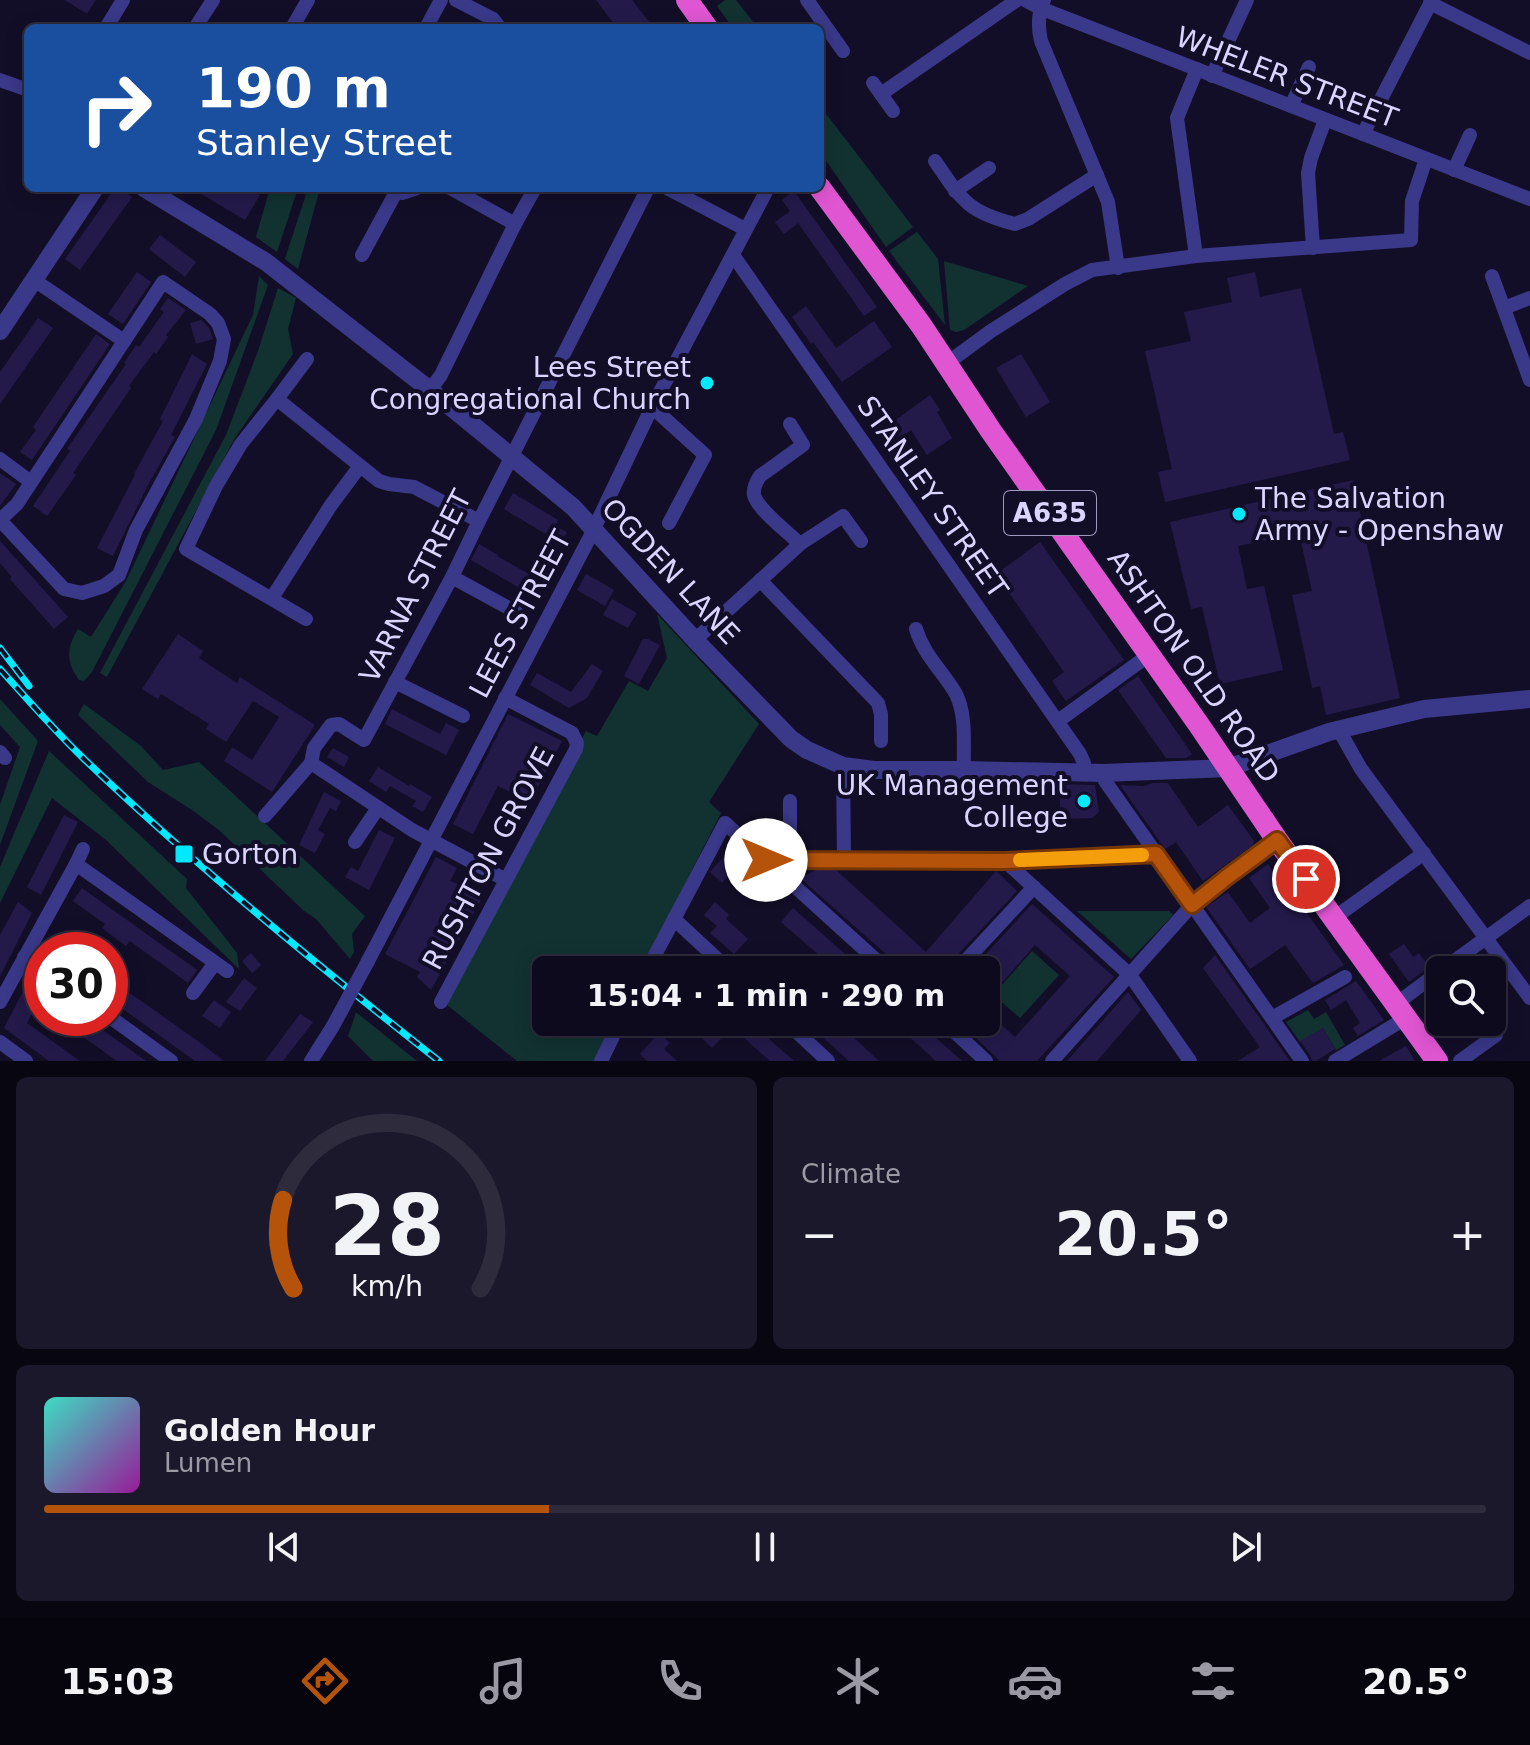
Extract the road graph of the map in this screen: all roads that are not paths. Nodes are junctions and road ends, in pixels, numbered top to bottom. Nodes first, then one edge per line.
1 (123, 0) edge
2 (213, 0) edge
3 (308, 0) edge
4 (441, 0) edge
5 (456, 0) edge
6 (687, 0) edge
7 (807, 0) edge
8 (1017, 0) edge
9 (1025, 0) edge
10 (1247, 0) edge
11 (1431, 2) edge
12 (1042, 4) edge
13 (108, 24) edge
14 (201, 24) edge
15 (294, 24) edge
16 (428, 24) edge
17 (497, 24) edge
18 (704, 24) edge
19 (824, 24) edge
20 (824, 24) edge
21 (843, 51) dead end
22 (1530, 53) edge
23 (1309, 67) dead end
24 (1197, 69) junction
25 (1212, 76) junction
26 (0, 80) edge
27 (24, 89) edge
28 (1291, 106) junction
29 (893, 111) dead end
30 (1325, 120) junction
31 (1363, 134) junction
32 (1470, 135) dead end
33 (1426, 159) junction
34 (935, 161) dead end
35 (989, 168) dead end
36 (1454, 170) junction
37 (1097, 175) junction
38 (955, 191) junction
39 (92, 192) edge
40 (151, 192) edge
41 (391, 192) edge
42 (457, 192) edge
43 (533, 192) edge
44 (646, 192) edge
45 (675, 192) edge
46 (766, 192) edge
47 (823, 192) edge
48 (1530, 199) edge
49 (515, 224) junction
50 (745, 229) junction
51 (1313, 248) junction
52 (362, 255) dead end
53 (733, 255) junction
54 (1196, 256) junction
55 (1118, 268) junction
56 (1492, 276) dead end
57 (34, 280) junction
58 (1530, 298) edge
59 (1504, 308) junction
60 (0, 331) edge
61 (124, 341) junction
62 (307, 359) dead end
63 (946, 364) junction
64 (1530, 380) edge
65 (430, 390) junction
66 (277, 399) junction
67 (652, 407) junction
68 (790, 424) dead end
69 (511, 456) junction
70 (0, 459) edge
71 (360, 466) junction
72 (31, 482) junction
73 (0, 520) edge
74 (479, 521) junction
75 (669, 523) dead end
76 (594, 530) junction
77 (861, 541) dead end
78 (800, 544) junction
79 (452, 577) junction
80 (760, 580) junction
81 (272, 598) junction
82 (516, 612) dead end
83 (306, 619) dead end
84 (916, 629) dead end
85 (695, 640) junction
86 (1149, 655) junction
87 (395, 682) junction
88 (505, 698) junction
89 (1530, 699) edge
90 (463, 716) dead end
91 (1058, 721) junction
92 (1339, 730) junction
93 (881, 741) dead end
94 (311, 763) junction
95 (843, 766) junction
96 (1228, 768) junction
97 (964, 770) junction
98 (1083, 772) junction
99 (1103, 773) junction
100 (790, 801) dead end
101 (378, 808) junction
102 (265, 816) dead end
103 (1277, 840) junction
104 (432, 841) junction
105 (355, 842) dead end
106 (83, 849) dead end
107 (1424, 853) junction
108 (1156, 854) junction
109 (844, 859) junction
110 (766, 860) junction
111 (790, 860) junction
112 (1005, 861) junction
113 (76, 864) junction
114 (506, 880) junction
115 (1034, 887) junction
116 (1192, 905) junction
117 (1530, 906) edge
118 (1334, 918) junction
119 (674, 919) junction
120 (38, 932) edge
121 (1486, 937) junction
122 (654, 956) edge
123 (714, 956) edge
124 (872, 956) edge
125 (970, 956) edge
126 (1461, 956) edge
127 (24, 957) edge
128 (1130, 975) junction
129 (1345, 977) dead end
130 (1426, 986) edge
131 (193, 993) dead end
132 (1530, 998) edge
133 (0, 1002) edge
134 (441, 1002) dead end
135 (1401, 1011) junction
136 (1272, 1018) junction
137 (128, 1030) edge
138 (613, 1036) edge
139 (800, 1036) edge
140 (959, 1036) edge
141 (1495, 1036) edge
142 (0, 1042) edge
143 (26, 1061) edge
144 (171, 1061) edge
145 (311, 1061) edge
146 (601, 1061) edge
147 (826, 1061) edge
148 (986, 1061) edge
149 (1052, 1061) edge
150 (1190, 1061) edge
151 (1302, 1061) edge
152 (1335, 1061) edge
153 (1437, 1061) edge
154 (1460, 1061) edge

1 - 13 street
2 - 14 street
3 - 15 street
4 - 16 street
5 - 17 street
6 - 18 highway
7 - 20 street
8 - 29 street
9 - 12 street, WHELER STREET
10 - 25 street
11 - 22 street
11 - 31 street
12 - 24 street, WHELER STREET
12 - 37 street
19 - 21 street
23 - 28 street
24 - 25 street, WHELER STREET
24 - 54 street
25 - 28 street, WHELER STREET
26 - 27 street
28 - 30 street, WHELER STREET
30 - 31 street, WHELER STREET
30 - 51 street
31 - 33 street, WHELER STREET
32 - 36 street
33 - 36 street, WHELER STREET
33 - 51 street
34 - 38 street
35 - 38 street
36 - 48 street, WHELER STREET
37 - 38 street
37 - 55 street
39 - 57 street
40 - 65 street, OGDEN LANE
41 - 52 street
42 - 49 street
43 - 49 street
44 - 69 street, VARNA STREET
45 - 50 street
46 - 50 street, LEES STREET
47 - 63 highway, ASHTON OLD ROAD / A635
49 - 65 street
50 - 53 street, LEES STREET
51 - 54 street
53 - 67 street, LEES STREET
53 - 91 street, STANLEY STREET
54 - 55 street
55 - 63 street
56 - 59 street
57 - 60 street
57 - 61 street
58 - 59 street
59 - 64 street
61 - 72 street
61 - 73 street
62 - 66 street
63 - 86 highway, ASHTON OLD ROAD / A635
65 - 69 street, OGDEN LANE
66 - 71 street
66 - 81 street
67 - 75 street
67 - 76 street, LEES STREET
68 - 78 street
69 - 74 street, VARNA STREET
69 - 76 street, OGDEN LANE
70 - 72 street
71 - 74 street
71 - 81 street
72 - 73 street
74 - 79 street, VARNA STREET
76 - 85 street, OGDEN LANE
76 - 88 street, LEES STREET
77 - 78 street
78 - 80 street
79 - 82 street
79 - 87 street, VARNA STREET
80 - 85 street
80 - 93 street
81 - 83 street
84 - 97 street
85 - 95 street, OGDEN LANE
86 - 91 street
86 - 96 highway, ASHTON OLD ROAD / A635
87 - 90 street
87 - 94 street, VARNA STREET
88 - 104 street, LEES STREET
88 - 114 street, RUSHTON GROVE
89 - 92 street, OGDEN LANE
91 - 98 street, STANLEY STREET
92 - 96 street, OGDEN LANE
92 - 107 street
94 - 101 street
94 - 102 street
95 - 97 street, OGDEN LANE
95 - 109 street
96 - 99 street, OGDEN LANE
96 - 103 highway, ASHTON OLD ROAD / A635
97 - 98 street, OGDEN LANE
98 - 99 street, OGDEN LANE
99 - 108 street
100 - 111 street
101 - 104 street
101 - 105 street
103 - 116 street
103 - 118 highway, ASHTON OLD ROAD / A635
104 - 114 street
104 - 145 street, LEES STREET, bridge
106 - 113 street
107 - 118 street
107 - 121 street
108 - 112 street
108 - 116 street
109 - 111 street
109 - 112 street
110 - 111 street
110 - 119 street
110 - 124 street
112 - 115 street
113 - 120 street
113 - 131 street
114 - 134 street, RUSHTON GROVE
115 - 125 street
115 - 128 street
116 - 128 street
116 - 136 street
117 - 121 street
118 - 135 highway, ASHTON OLD ROAD / A635
119 - 122 street
119 - 123 street
121 - 126 street
121 - 132 street
127 - 133 street
128 - 149 street
128 - 150 street
129 - 136 street
130 - 135 street
135 - 152 street
135 - 153 highway, ASHTON OLD ROAD / A635
136 - 151 street
137 - 144 street
138 - 146 street
139 - 147 street
140 - 148 street
141 - 154 street
142 - 143 street

